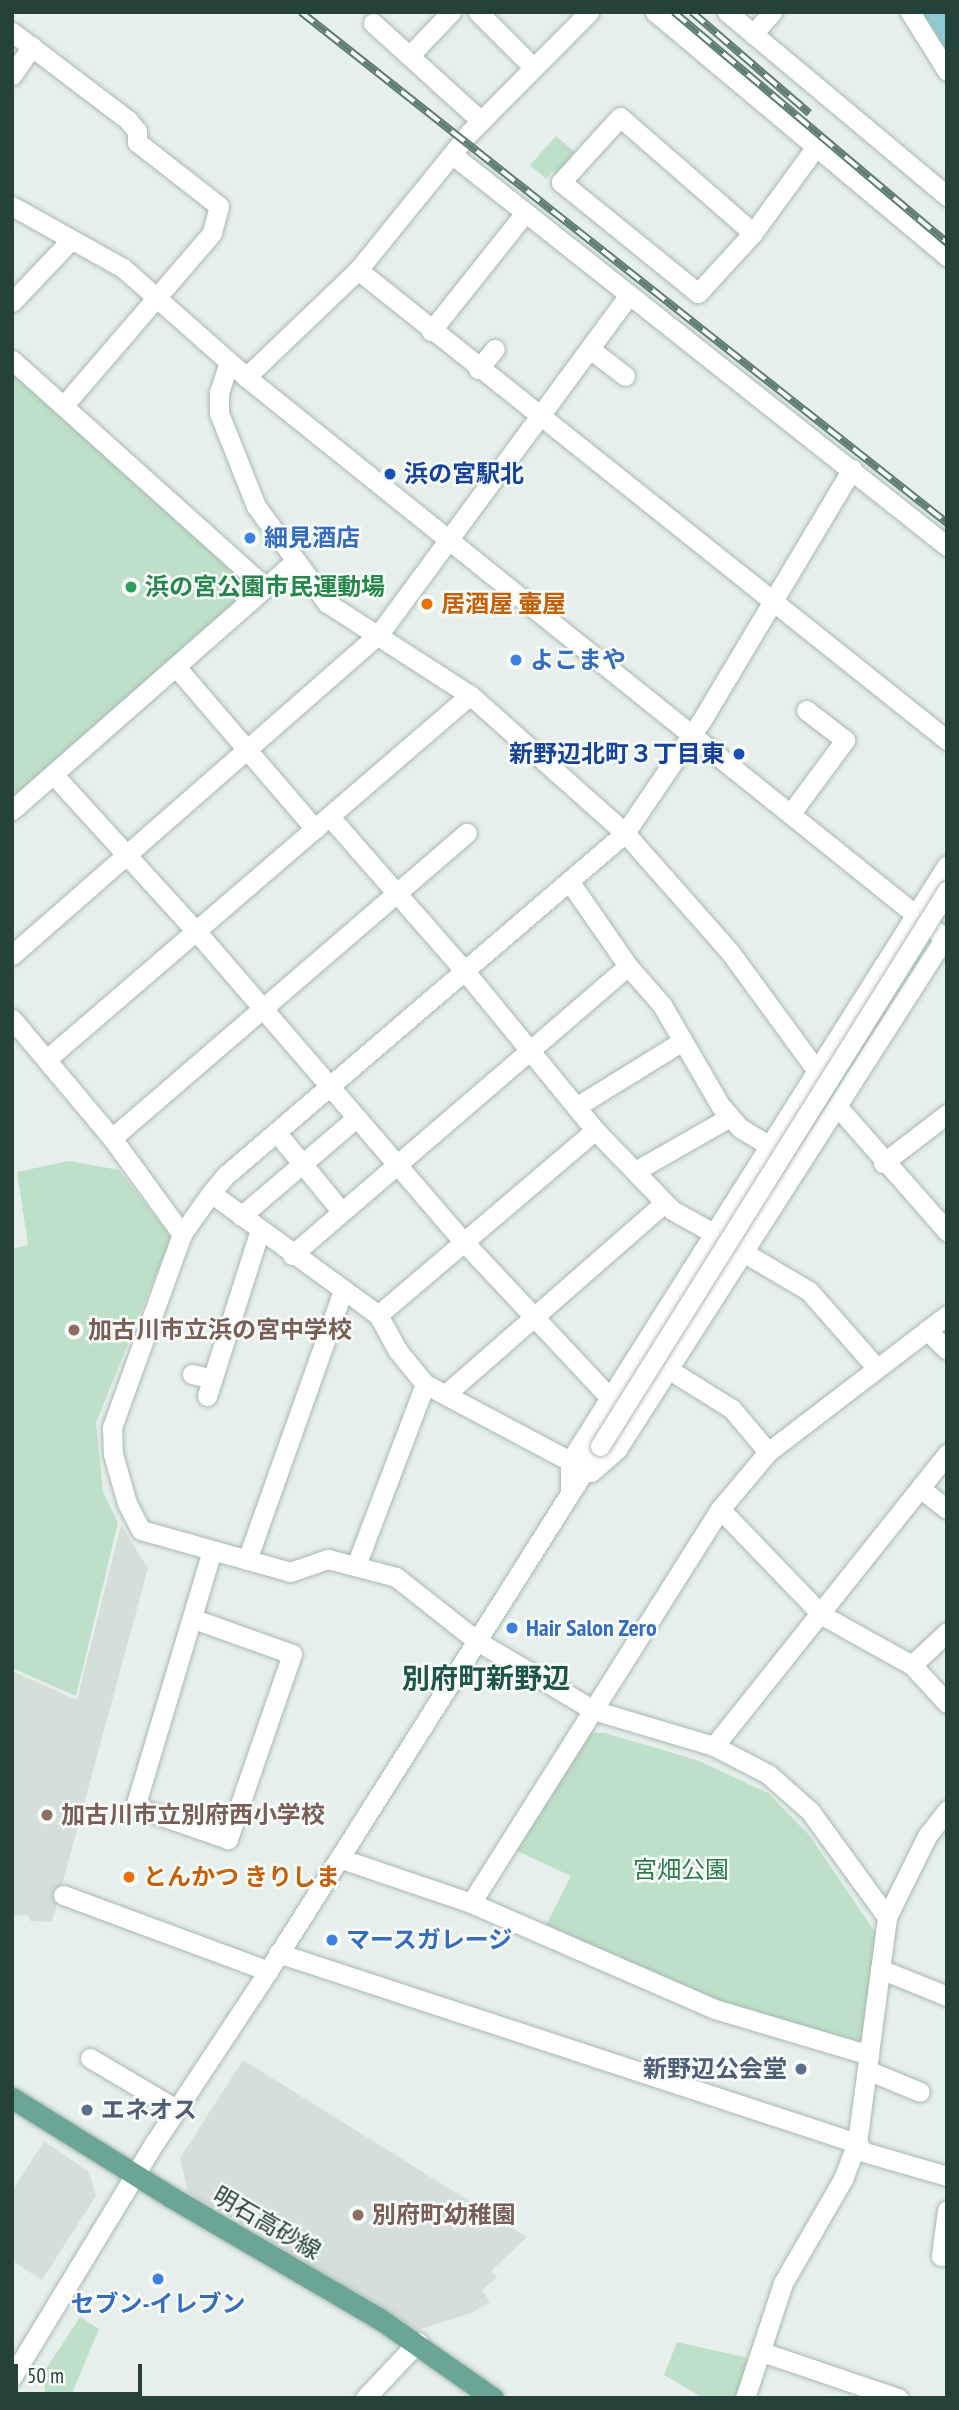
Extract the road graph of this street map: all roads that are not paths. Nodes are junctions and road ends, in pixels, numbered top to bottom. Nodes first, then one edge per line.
1 (451, 12) edge
2 (478, 12) edge
3 (589, 12) edge
4 (655, 12) edge
5 (727, 12) edge
6 (772, 12) edge
7 (910, 12) edge
8 (373, 23) dead end
9 (12, 32) edge
10 (753, 34) junction
11 (32, 46) junction
12 (411, 54) junction
13 (533, 67) junction
14 (947, 71) edge
15 (12, 75) edge
16 (481, 121) junction
17 (815, 148) junction
18 (454, 156) junction
19 (947, 196) edge
20 (12, 206) edge
21 (526, 213) junction
22 (752, 233) junction
23 (69, 242) junction
24 (947, 256) edge
25 (358, 270) junction
26 (629, 295) junction
27 (159, 299) junction
28 (12, 303) edge
29 (431, 331) junction
30 (495, 349) dead end
31 (590, 349) junction
32 (12, 360) edge
33 (229, 362) junction
34 (478, 369) junction
35 (625, 376) dead end
36 (246, 377) junction
37 (64, 405) junction
38 (539, 419) junction
39 (852, 469) junction
40 (450, 539) junction
41 (947, 546) edge
42 (294, 562) junction
43 (265, 587) junction
44 (774, 602) junction
45 (379, 634) junction
46 (177, 668) junction
47 (470, 695) junction
48 (806, 710) dead end
49 (692, 734) junction
50 (947, 740) edge
51 (247, 751) junction
52 (53, 774) junction
53 (12, 810) edge
54 (791, 813) junction
55 (322, 823) junction
56 (467, 833) dead end
57 (625, 833) junction
58 (127, 855) junction
59 (947, 865) edge
60 (569, 881) junction
61 (947, 891) edge
62 (395, 894) junction
63 (916, 913) junction
64 (197, 932) junction
65 (946, 937) edge
66 (12, 955) edge
67 (628, 966) junction
68 (464, 970) junction
69 (264, 1010) junction
70 (12, 1019) edge
71 (681, 1042) junction
72 (531, 1049) junction
73 (47, 1059) junction
74 (817, 1071) junction
75 (330, 1087) junction
76 (579, 1105) junction
77 (837, 1106) junction
78 (947, 1114) edge
79 (730, 1117) junction
80 (356, 1118) junction
81 (595, 1129) junction
82 (277, 1133) junction
83 (112, 1138) junction
84 (770, 1146) junction
85 (883, 1163) junction
86 (303, 1164) junction
87 (396, 1166) junction
88 (637, 1170) junction
89 (211, 1193) junction
90 (664, 1203) junction
91 (342, 1212) junction
92 (242, 1216) junction
93 (260, 1230) junction
94 (947, 1230) edge
95 (182, 1234) junction
96 (715, 1234) junction
97 (464, 1242) junction
98 (743, 1252) junction
99 (292, 1255) junction
100 (343, 1290) junction
101 (378, 1315) junction
102 (947, 1315) edge
103 (534, 1320) junction
104 (928, 1330) junction
105 (947, 1350) edge
106 (875, 1366) junction
107 (667, 1370) junction
108 (192, 1374) dead end
109 (425, 1384) junction
110 (447, 1393) junction
111 (609, 1397) junction
112 (768, 1452) junction
113 (947, 1454) edge
114 (570, 1461) junction
115 (920, 1488) junction
116 (570, 1492) junction
117 (720, 1509) junction
118 (947, 1509) edge
119 (212, 1550) junction
120 (247, 1560) junction
121 (357, 1563) junction
122 (822, 1615) junction
123 (194, 1619) junction
124 (947, 1632) edge
125 (477, 1641) junction
126 (912, 1665) junction
127 (947, 1703) edge
128 (593, 1710) junction
129 (713, 1746) junction
130 (947, 1810) edge
131 (339, 1858) junction
132 (63, 1895) dead end
133 (471, 1903) junction
134 (887, 1917) junction
135 (278, 1953) junction
136 (880, 1969) junction
137 (268, 1971) junction
138 (947, 1996) edge
139 (90, 2059) dead end
140 (868, 2062) junction
141 (920, 2092) dead end
142 (12, 2098) edge
143 (176, 2109) junction
144 (857, 2143) junction
145 (138, 2175) junction
146 (947, 2176) edge
147 (947, 2210) edge
148 (941, 2256) dead end
149 (418, 2342) junction
150 (762, 2352) junction
151 (12, 2376) edge
152 (868, 2393) edge
153 (365, 2398) edge
154 (493, 2398) edge
155 (745, 2398) edge
156 (898, 2398) edge

1 - 12 street
2 - 13 street
3 - 13 street
4 - 17 street
5 - 10 street
6 - 10 street
7 - 14 street
8 - 12 street
9 - 11 street
10 - 19 street
11 - 15 street
11 - 27 street
12 - 16 street
13 - 16 street
16 - 18 street
17 - 22 street
17 - 24 street
18 - 21 street
18 - 25 street
20 - 23 street
21 - 26 street
21 - 29 street
22 - 22 street
23 - 27 street
23 - 28 street
25 - 29 street
25 - 36 street
26 - 31 street
26 - 39 street
27 - 33 street
27 - 37 street
29 - 34 street
30 - 34 street
31 - 35 street
31 - 38 street
32 - 37 street
33 - 36 street
33 - 42 street
34 - 38 street
36 - 40 street
37 - 43 street
38 - 40 street
38 - 44 street
39 - 41 street
39 - 44 street
40 - 45 street
40 - 49 street
42 - 43 street
42 - 45 street
43 - 46 street
44 - 49 street
44 - 50 street
45 - 47 street
45 - 51 street
46 - 51 street
46 - 52 street
47 - 55 street
47 - 57 street
48 - 54 street
49 - 54 street
49 - 57 street
51 - 55 street
51 - 58 street
52 - 53 street
52 - 58 street
54 - 63 street
55 - 62 street
55 - 64 street
56 - 62 street
57 - 60 street
57 - 74 street
58 - 64 street
58 - 66 street
59 - 63 street
60 - 67 street
60 - 68 street
61 - 116 street, bridge
62 - 68 street
62 - 69 street
63 - 65 street
63 - 74 street
64 - 69 street
64 - 73 street
65 - 77 street
67 - 71 street
67 - 72 street
68 - 72 street
68 - 75 street
69 - 75 street
69 - 83 street
70 - 73 street
71 - 76 street
71 - 79 street
72 - 76 street
72 - 87 street
73 - 83 street
74 - 84 street
75 - 80 street
75 - 82 street
76 - 81 street
77 - 85 street
77 - 98 street
78 - 85 street
79 - 84 street
79 - 88 street
80 - 86 street
80 - 87 street
81 - 88 street
81 - 97 street
82 - 86 street
82 - 89 street
83 - 95 street
84 - 96 street
85 - 94 street
86 - 91 street
86 - 92 street
87 - 91 street
87 - 97 street
88 - 90 street
89 - 92 street
89 - 95 street
90 - 96 street
90 - 103 street
91 - 99 street
92 - 93 street
93 - 99 street
93 - 108 street
95 - 119 street
96 - 111 street
97 - 101 street
97 - 103 street
98 - 106 street
98 - 107 street
99 - 100 street
100 - 101 street
100 - 120 street
101 - 109 street
102 - 104 street
103 - 110 street
103 - 111 street
104 - 105 street
104 - 106 street
106 - 112 street
107 - 112 street
107 - 116 street
109 - 110 street
109 - 121 street
110 - 114 street
111 - 114 street
112 - 117 street
113 - 115 street
114 - 116 street
115 - 118 street
115 - 122 street
116 - 125 street
117 - 122 street
117 - 128 street
119 - 120 street
119 - 123 street
120 - 121 street
121 - 125 street
122 - 126 street
122 - 129 street
123 - 123 street
124 - 126 street
125 - 128 street
125 - 131 street
126 - 127 street
128 - 129 street
128 - 133 street
129 - 134 street
130 - 134 street
131 - 133 street
131 - 135 street
132 - 137 street
133 - 140 street
134 - 136 street
135 - 137 street
135 - 144 street
136 - 138 street
136 - 140 street
137 - 143 street
139 - 143 street
140 - 141 street
140 - 144 street
142 - 145 main road, 明石高砂線
143 - 145 street
144 - 146 street
144 - 150 street
145 - 149 main road, 明石高砂線
145 - 151 street
147 - 148 street
149 - 153 street
149 - 154 main road, 明石高砂線
150 - 152 street
150 - 155 street
152 - 156 street

